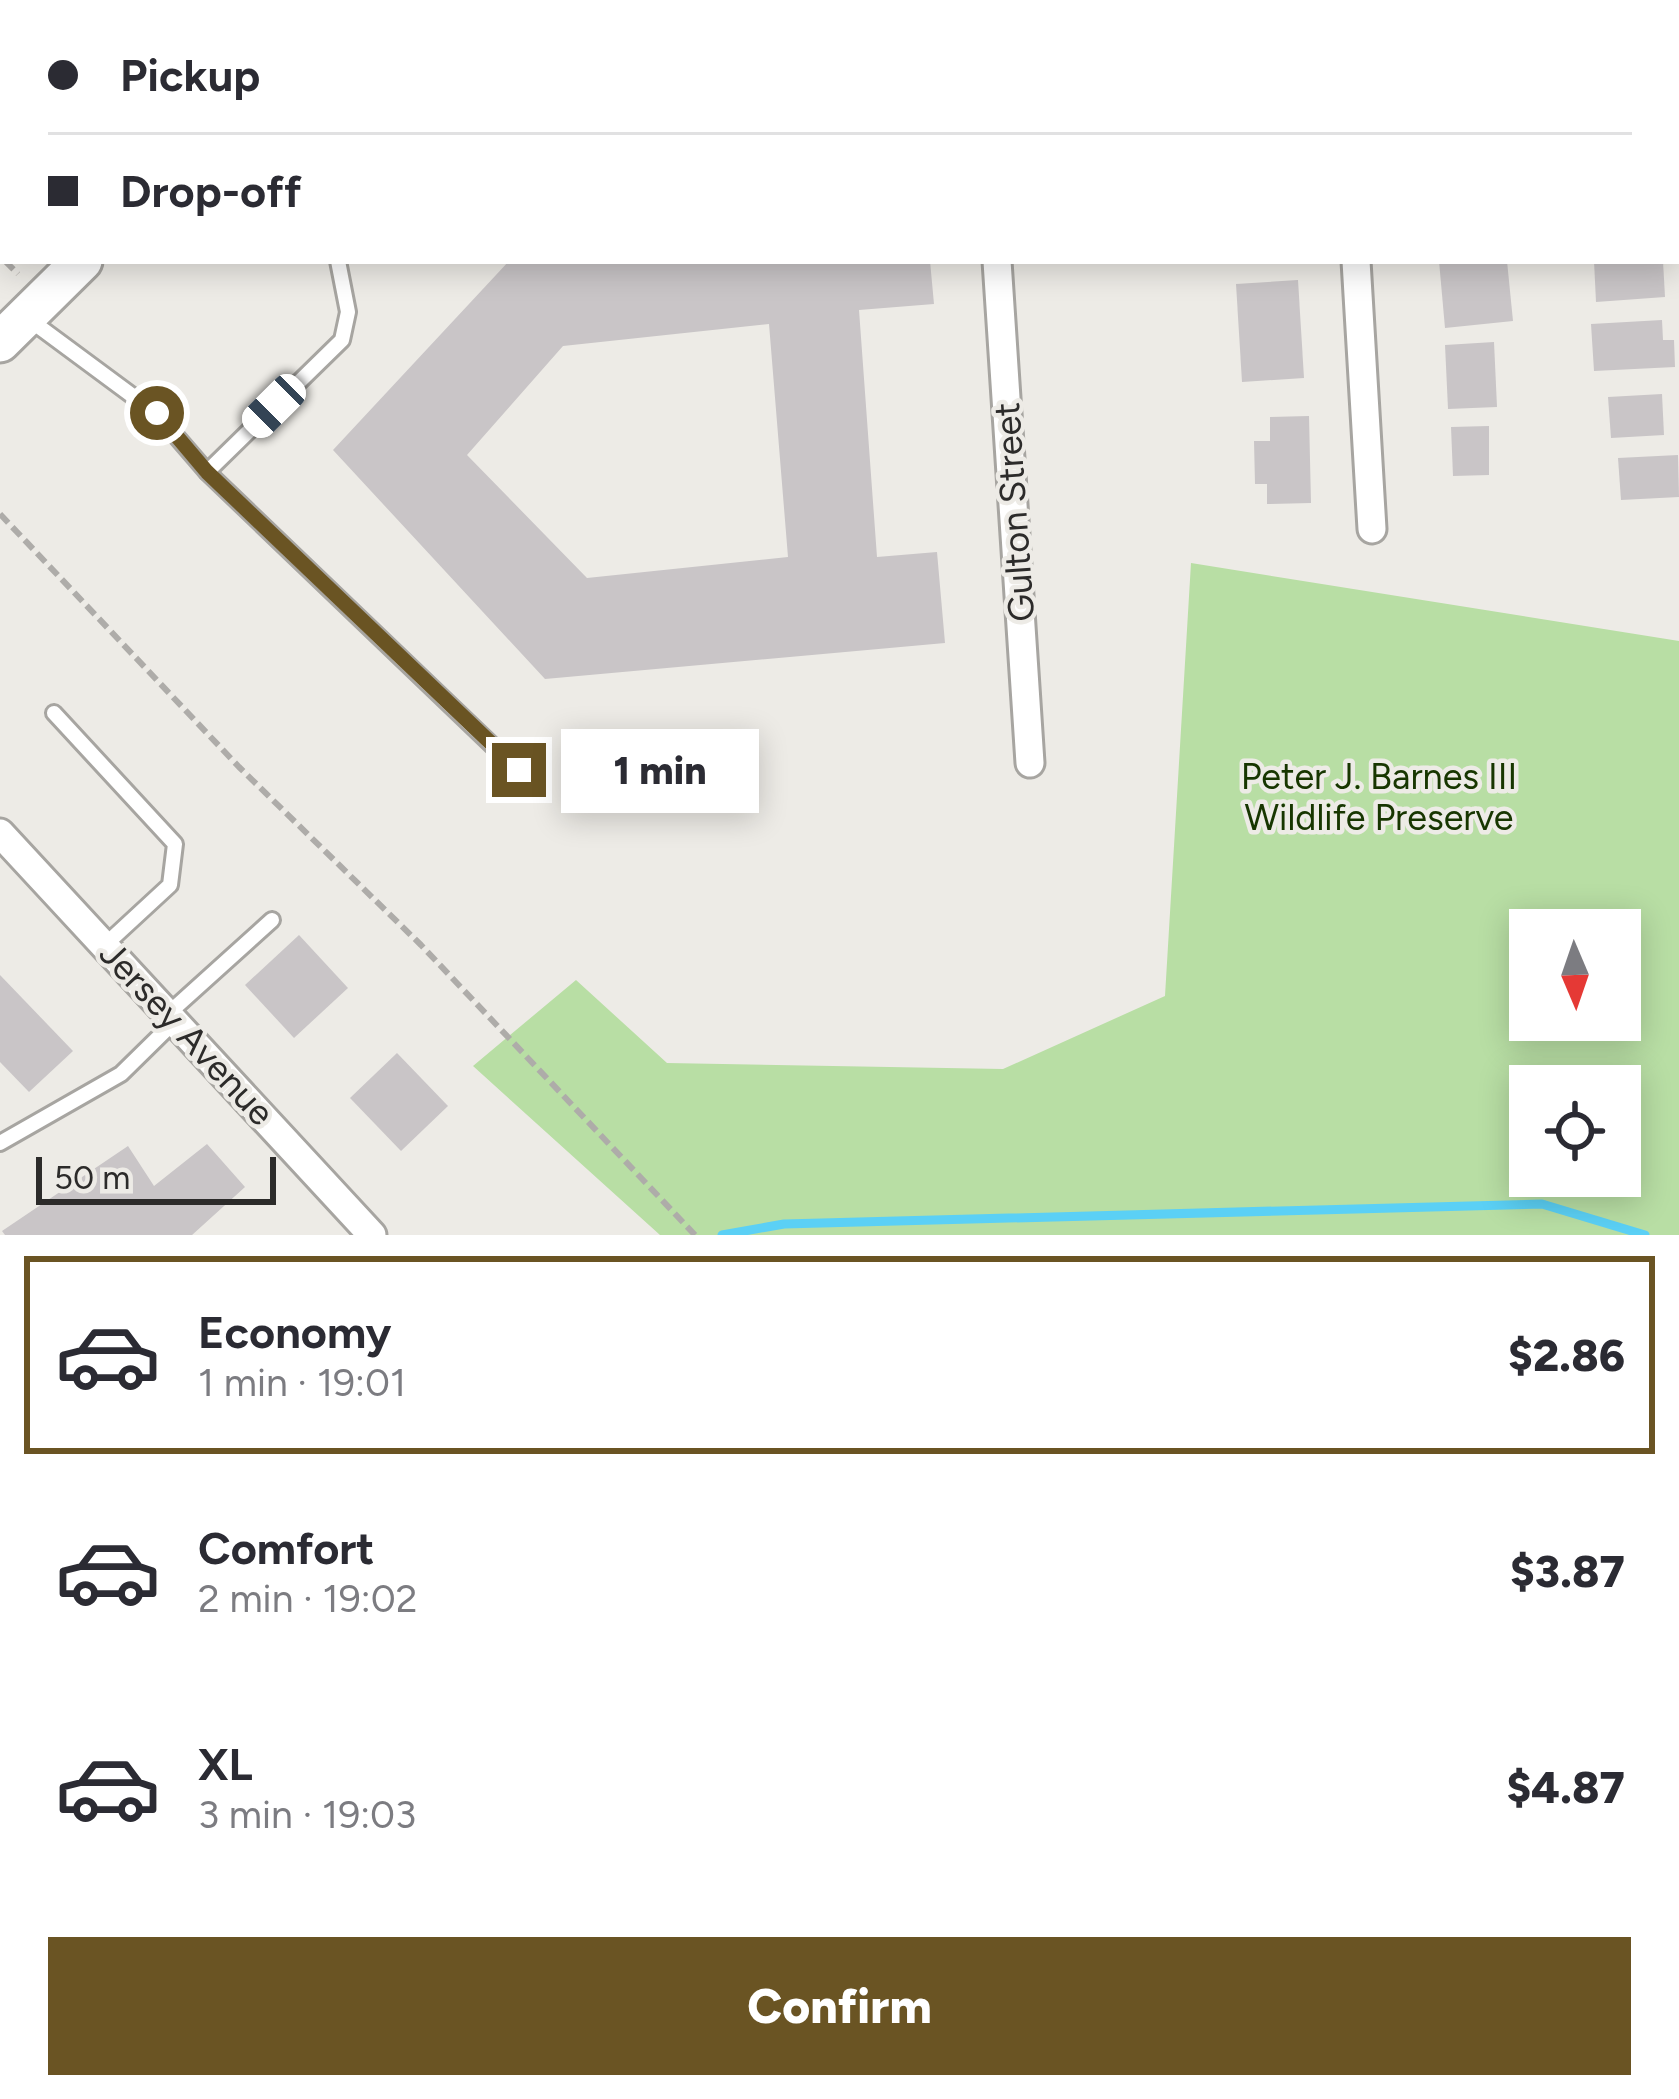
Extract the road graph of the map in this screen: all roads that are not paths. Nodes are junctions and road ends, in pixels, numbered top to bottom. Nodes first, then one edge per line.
1 (79, 264) edge
2 (339, 264) edge
3 (998, 264) edge
4 (1357, 264) edge
5 (7, 334) edge
6 (207, 472) junction
7 (1372, 529) dead end
8 (54, 712) dead end
9 (1030, 763) dead end
10 (519, 770) dead end
11 (0, 833) edge
12 (272, 920) dead end
13 (105, 945) junction
14 (173, 1017) junction
15 (0, 1143) edge
16 (372, 1235) edge

1 - 5 street
2 - 6 lane
3 - 9 street, Gulton Street
4 - 7 street
5 - 6 lane
6 - 10 lane
8 - 13 lane
11 - 13 street, Jersey Avenue
12 - 14 lane
13 - 14 street, Jersey Avenue
14 - 15 lane
14 - 16 street, Jersey Avenue

